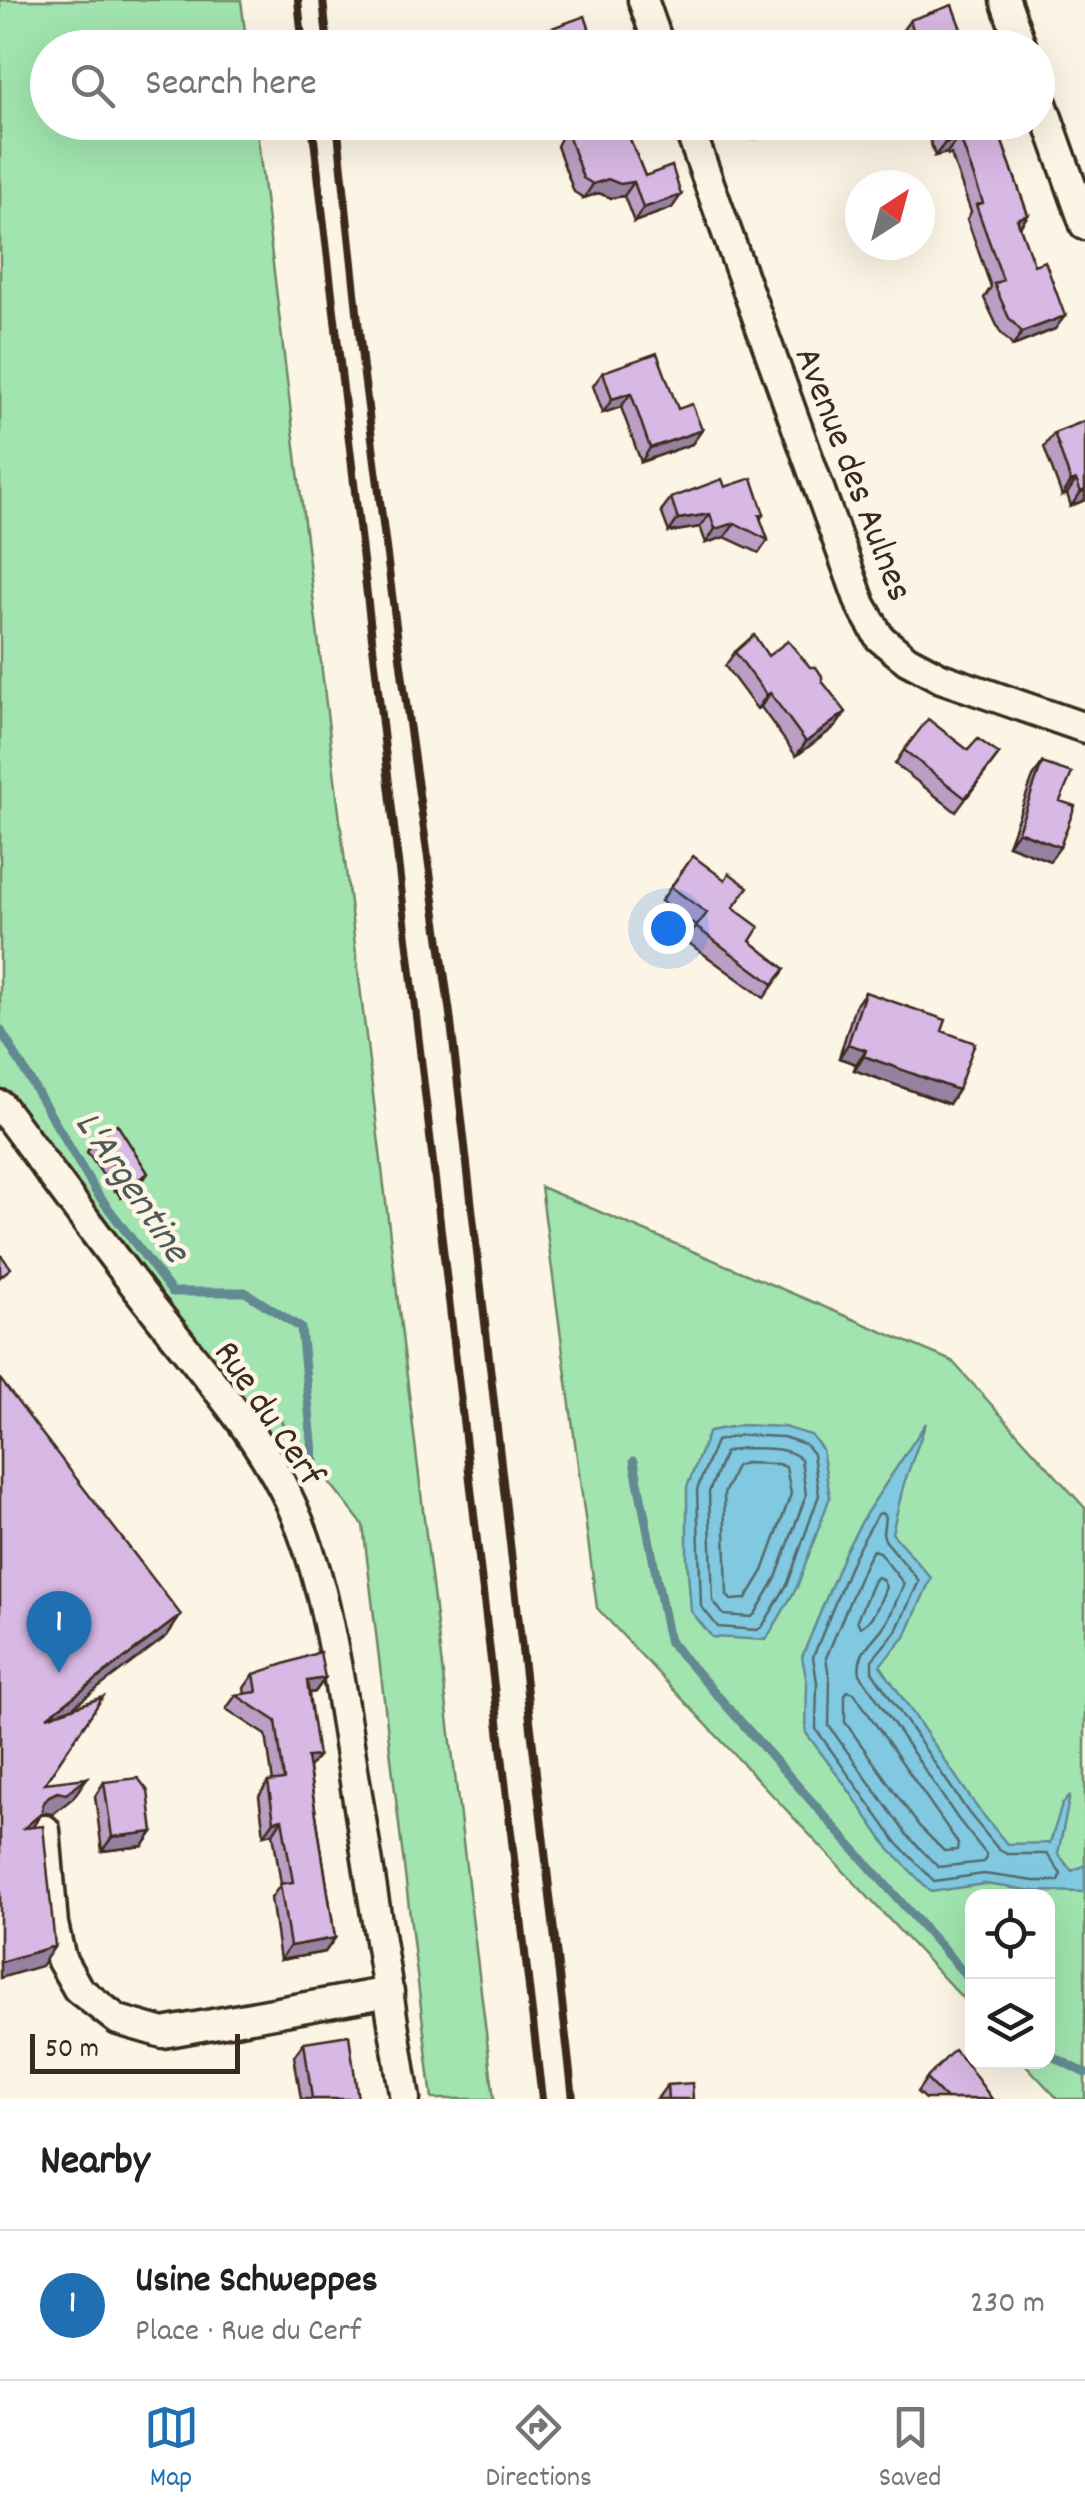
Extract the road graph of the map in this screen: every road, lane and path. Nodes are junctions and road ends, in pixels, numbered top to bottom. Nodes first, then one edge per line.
1 (642, 0) edge
2 (1005, 0) edge
3 (653, 30) edge
4 (1016, 30) edge
5 (694, 140) edge
6 (1055, 140) edge
7 (1085, 225) edge
8 (1085, 728) edge
9 (0, 1105) edge
10 (45, 1830) edge
11 (389, 1992) junction
12 (405, 2099) edge

1 - 3 street
2 - 4 street
5 - 8 street, Avenue des Aulnes
6 - 7 street
9 - 11 street, Rue du Cerf
10 - 11 street
11 - 12 street, Rue du Cerf

